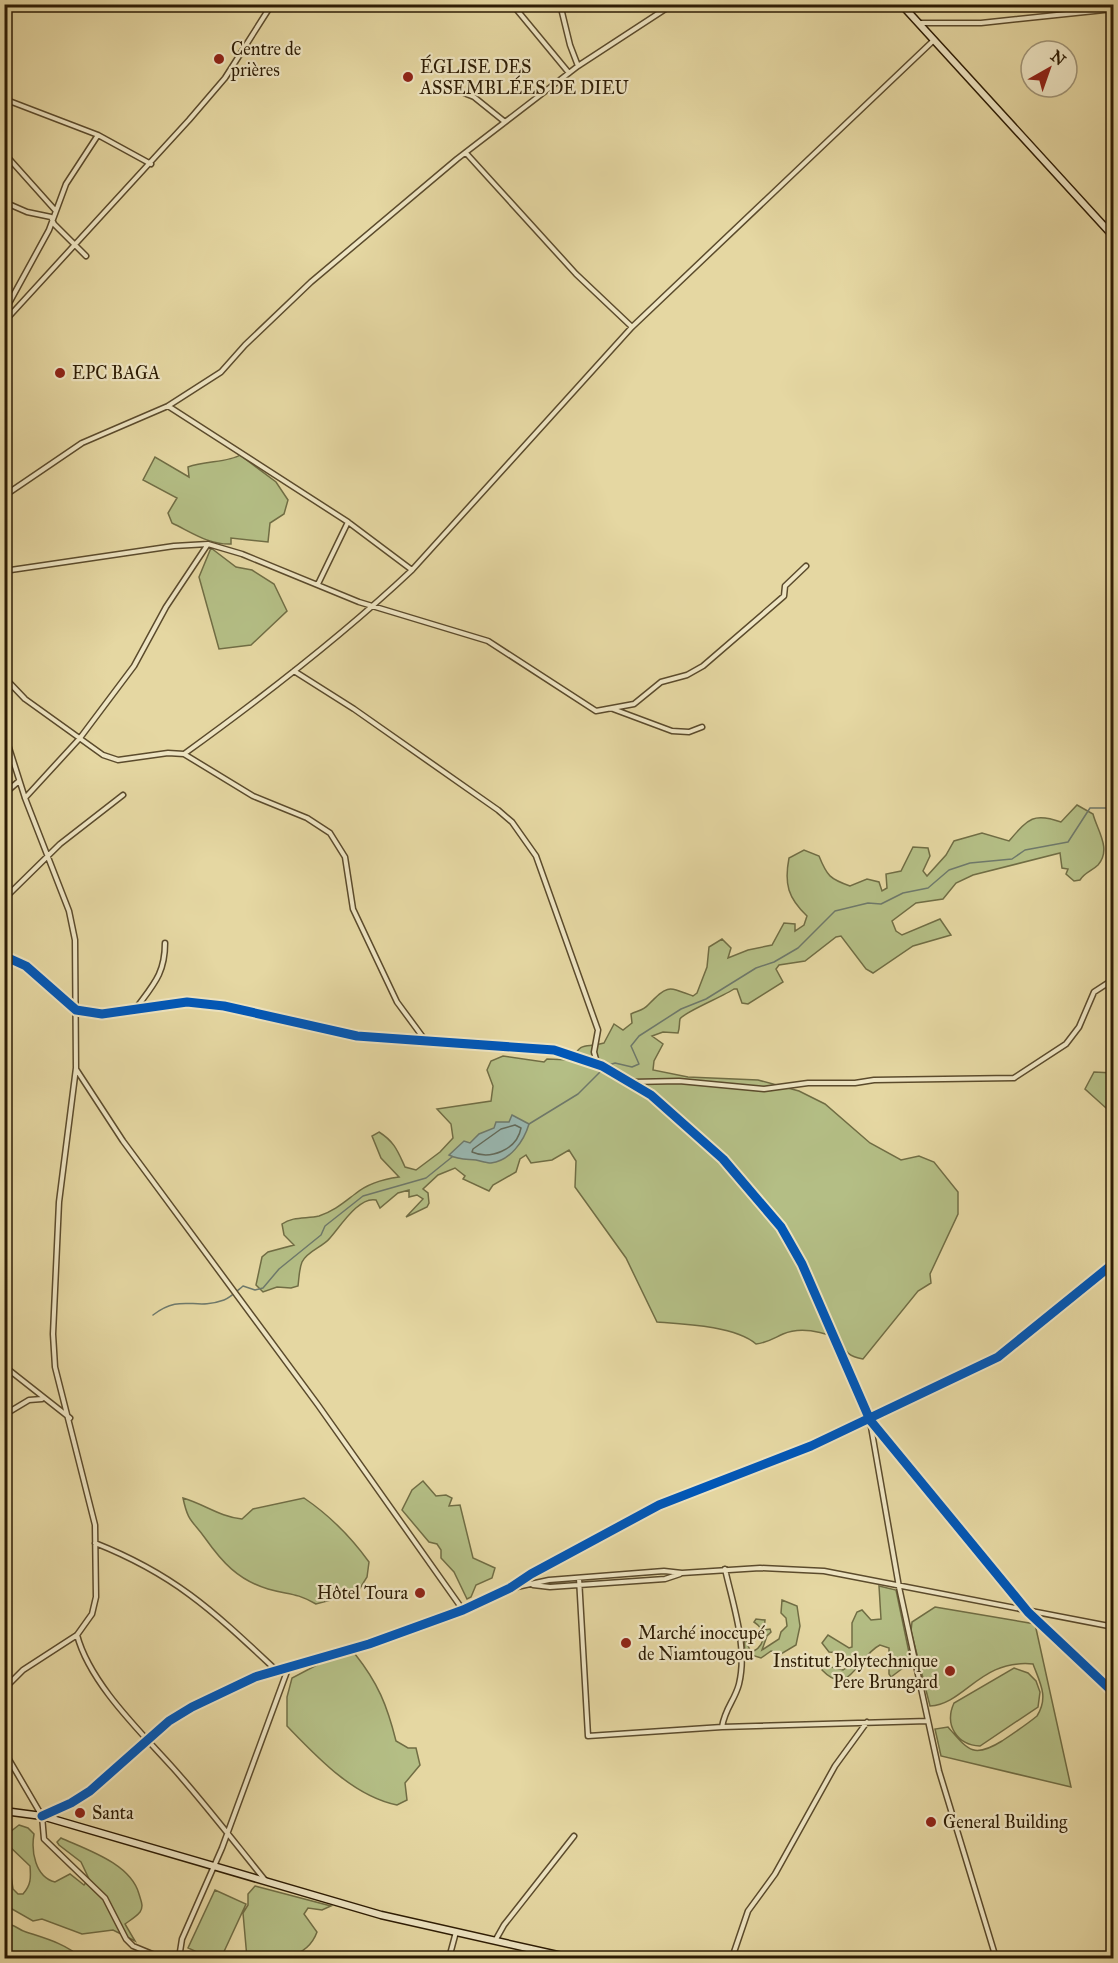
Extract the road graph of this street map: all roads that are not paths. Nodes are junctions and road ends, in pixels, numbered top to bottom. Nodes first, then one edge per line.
1 (272, 4) edge
2 (512, 4) edge
3 (560, 4) edge
4 (673, 4) edge
5 (901, 4) edge
6 (1113, 9) edge
7 (920, 23) junction
8 (934, 39) junction
9 (578, 66) junction
10 (569, 73) junction
11 (444, 85) dead end
12 (6, 100) edge
13 (505, 122) junction
14 (4, 134) edge
15 (98, 135) junction
16 (4, 153) edge
17 (466, 153) junction
18 (151, 164) junction
19 (4, 202) edge
20 (55, 210) junction
21 (53, 219) junction
22 (1113, 237) edge
23 (75, 244) junction
24 (86, 256) dead end
25 (8, 305) dead end
26 (4, 321) edge
27 (633, 327) junction
28 (168, 406) junction
29 (4, 496) edge
30 (348, 522) junction
31 (208, 544) junction
32 (806, 566) dead end
33 (412, 570) junction
34 (4, 571) edge
35 (318, 584) junction
36 (373, 607) junction
37 (294, 672) junction
38 (4, 676) edge
39 (613, 708) junction
40 (702, 727) dead end
41 (4, 732) edge
42 (80, 738) junction
43 (184, 754) junction
44 (19, 781) junction
45 (4, 794) edge
46 (123, 795) dead end
47 (25, 798) junction
48 (47, 856) junction
49 (4, 900) edge
50 (165, 943) dead end
51 (4, 956) edge
52 (1113, 979) edge
53 (136, 1007) junction
54 (76, 1010) junction
55 (425, 1040) junction
56 (600, 1065) junction
57 (76, 1068) junction
58 (632, 1082) junction
59 (1113, 1263) edge
60 (4, 1366) edge
61 (43, 1398) junction
62 (4, 1415) edge
63 (70, 1419) junction
64 (870, 1420) junction
65 (95, 1543) junction
66 (725, 1569) junction
67 (655, 1572) junction
68 (682, 1574) junction
69 (622, 1575) junction
70 (579, 1578) junction
71 (654, 1580) junction
72 (622, 1582) junction
73 (530, 1585) junction
74 (579, 1585) junction
75 (899, 1587) junction
76 (510, 1588) junction
77 (463, 1610) junction
78 (1028, 1612) junction
79 (1113, 1627) edge
80 (77, 1635) junction
81 (289, 1666) junction
82 (276, 1670) junction
83 (4, 1689) edge
84 (1113, 1693) edge
85 (867, 1721) junction
86 (928, 1721) junction
87 (722, 1727) junction
88 (147, 1741) junction
89 (4, 1751) edge
90 (4, 1811) edge
91 (42, 1816) junction
92 (227, 1832) junction
93 (574, 1836) dead end
94 (213, 1868) junction
95 (265, 1881) junction
96 (456, 1932) junction
97 (495, 1941) junction
98 (162, 1959) edge
99 (179, 1959) edge
100 (449, 1959) edge
101 (571, 1959) edge
102 (732, 1959) edge
103 (996, 1959) edge

1 - 18 street
2 - 10 street
3 - 9 street
4 - 9 street
5 - 7 main road
6 - 7 street
7 - 8 main road
8 - 22 main road
8 - 27 street
9 - 10 street
10 - 13 street
11 - 13 street
12 - 14 street
12 - 15 street
13 - 17 street
15 - 18 street
15 - 20 street
16 - 20 street
17 - 27 street
17 - 28 street
18 - 23 street
19 - 21 street
20 - 21 street
21 - 23 street
21 - 25 street
23 - 24 street
23 - 26 street
27 - 33 street
28 - 29 street
28 - 30 street
30 - 33 street
30 - 35 street
31 - 34 street
31 - 35 street
31 - 42 street
32 - 39 street
33 - 36 street
35 - 36 street
36 - 37 street
36 - 39 street
37 - 43 street
37 - 56 street
38 - 42 street
39 - 40 street
41 - 44 street
42 - 43 street
42 - 47 street
43 - 55 street
44 - 45 street
44 - 47 street
46 - 48 street
47 - 48 street
48 - 49 street
48 - 54 street
50 - 53 street
51 - 54 street
52 - 58 street
53 - 54 street
53 - 55 street
54 - 57 street
55 - 56 street
56 - 58 street
57 - 63 street
57 - 77 street
58 - 64 street
59 - 64 street
60 - 61 street
61 - 62 street
61 - 63 street
63 - 65 street
64 - 75 street
64 - 76 street
64 - 78 street
65 - 80 street
65 - 82 street
66 - 68 street
66 - 75 street
66 - 87 street
67 - 68 street
67 - 69 street
67 - 71 street
68 - 71 street
69 - 70 street
69 - 72 street
70 - 73 street
70 - 74 street
71 - 72 street
72 - 74 street
73 - 74 street
73 - 76 street
74 - 87 street
75 - 78 street
75 - 86 street
76 - 77 street
77 - 81 street
78 - 79 street
78 - 84 street
80 - 83 street
80 - 88 street
81 - 82 street
81 - 92 street
82 - 88 street
85 - 86 street
85 - 87 street
85 - 102 street
86 - 103 street
88 - 91 street
88 - 92 street
89 - 91 street
90 - 91 main road
91 - 94 main road
91 - 98 street
92 - 94 street
92 - 95 street
93 - 97 street
94 - 95 main road
94 - 99 street
95 - 96 main road
96 - 97 main road
96 - 100 street
97 - 101 main road

